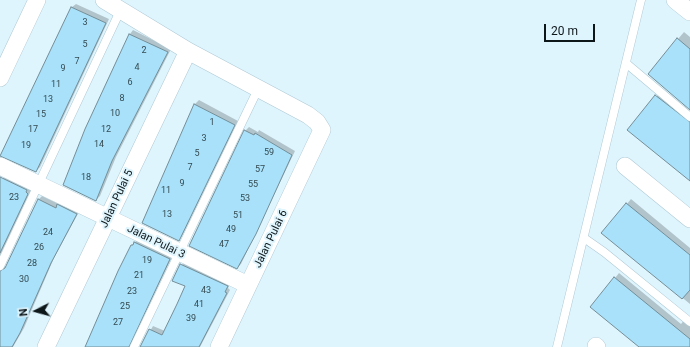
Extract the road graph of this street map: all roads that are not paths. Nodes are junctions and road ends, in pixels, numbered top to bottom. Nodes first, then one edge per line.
1 (37, 0) edge
2 (104, 0) edge
3 (641, 0) edge
4 (675, 0) edge
5 (120, 9) junction
6 (690, 12) edge
7 (188, 51) junction
8 (627, 64) junction
9 (0, 78) edge
10 (258, 89) junction
11 (690, 117) edge
12 (0, 166) edge
13 (625, 166) dead end
14 (39, 186) junction
15 (108, 218) junction
16 (690, 219) edge
17 (584, 238) junction
18 (178, 253) junction
19 (0, 266) edge
20 (248, 285) junction
21 (690, 322) edge
22 (46, 347) edge
23 (134, 347) edge
24 (220, 347) edge
25 (557, 347) edge

1 - 9 street
2 - 5 street
3 - 8 lane
4 - 6 street
5 - 7 street
5 - 14 lane
7 - 10 street
7 - 15 street, Jalan Pulai 5
8 - 11 lane
8 - 17 lane
10 - 18 lane
10 - 20 street, Jalan Pulai 6
12 - 14 street, Jalan Pulai 3
13 - 16 street
14 - 15 street, Jalan Pulai 3
14 - 19 lane
15 - 18 street, Jalan Pulai 3
15 - 22 street, Jalan Pulai 5
17 - 21 lane
17 - 25 lane
18 - 20 street, Jalan Pulai 3
18 - 23 lane
20 - 24 street, Jalan Pulai 6

